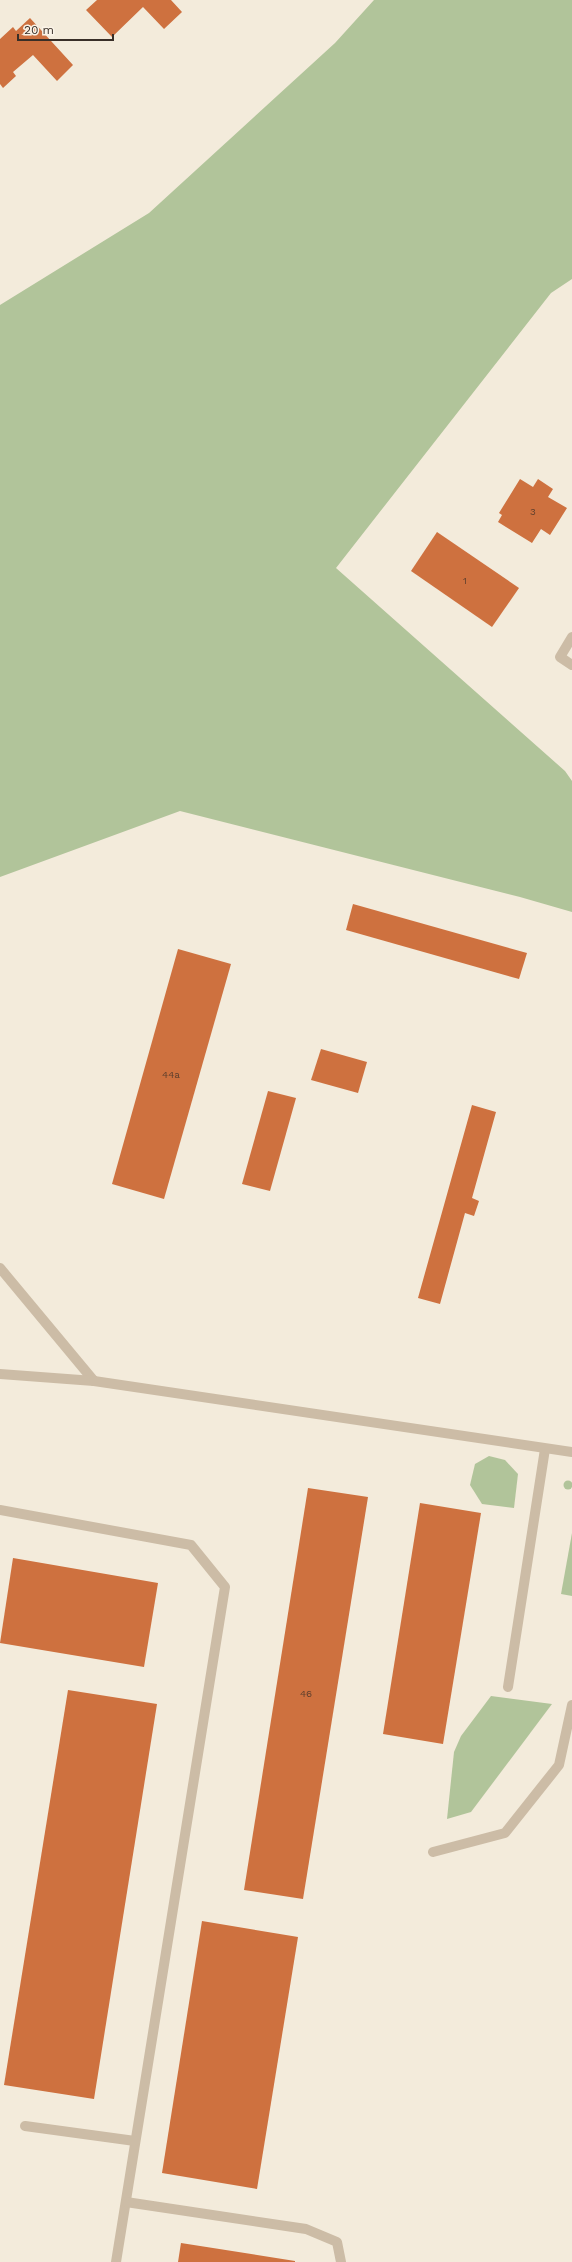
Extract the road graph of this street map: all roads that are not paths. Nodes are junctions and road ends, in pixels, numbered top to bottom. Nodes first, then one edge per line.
1 (572, 637) edge
2 (572, 665) edge
3 (0, 1268) edge
4 (0, 1374) edge
5 (94, 1381) junction
6 (545, 1449) junction
7 (572, 1452) edge
8 (0, 1510) edge
9 (508, 1687) dead end
10 (572, 1705) edge
11 (433, 1852) dead end
12 (25, 2126) dead end
13 (135, 2141) junction
14 (126, 2202) junction
15 (116, 2262) edge
16 (341, 2262) edge

1 - 2 street
3 - 5 street
4 - 5 street
5 - 6 street
6 - 7 street
6 - 9 street
8 - 13 street
10 - 11 street
12 - 13 street
13 - 14 street
14 - 15 street
14 - 16 street

